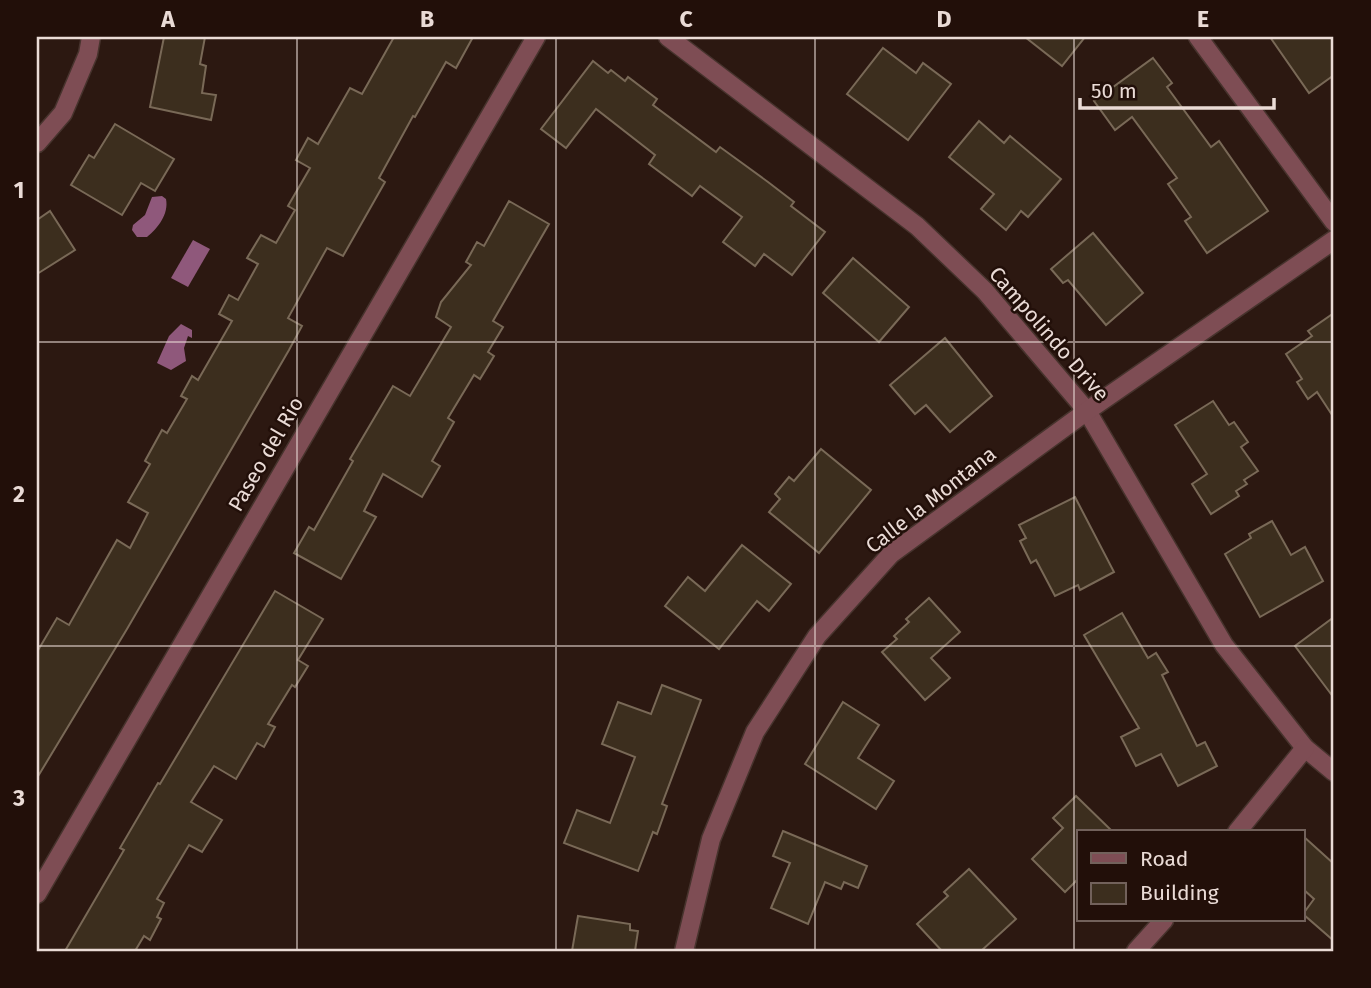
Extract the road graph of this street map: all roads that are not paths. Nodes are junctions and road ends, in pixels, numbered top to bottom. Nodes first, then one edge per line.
1 (91, 37) edge
2 (536, 37) edge
3 (668, 37) edge
4 (1198, 37) edge
5 (37, 143) edge
6 (1334, 222) edge
7 (1334, 240) edge
8 (1087, 411) junction
9 (1305, 748) junction
10 (1334, 772) edge
11 (1239, 830) edge
12 (37, 894) edge
13 (1162, 922) edge
14 (684, 951) edge
15 (1136, 951) edge

1 - 5 street
2 - 12 street, Paseo del Rio
3 - 8 street, Campolindo Drive
4 - 6 street
7 - 8 street, Calle la Montana
8 - 9 street, Campolindo Drive
8 - 14 street, Calle la Montana
9 - 10 street, Campolindo Drive
9 - 11 street
13 - 15 street

